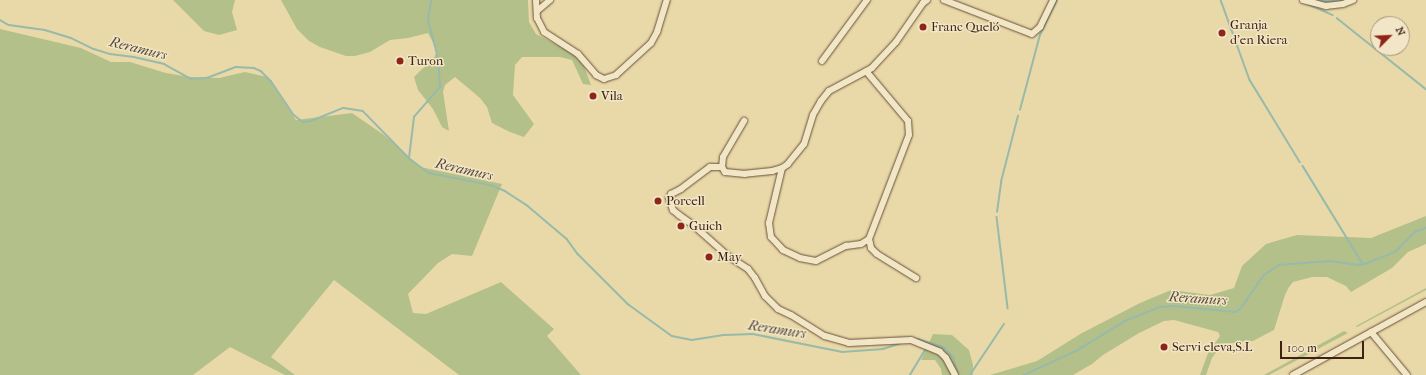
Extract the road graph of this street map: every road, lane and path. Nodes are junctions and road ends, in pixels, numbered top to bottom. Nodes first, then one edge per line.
1 (536, 0) edge
2 (550, 0) edge
3 (667, 0) edge
4 (867, 0) edge
5 (927, 0) edge
6 (944, 0) edge
7 (1053, 0) edge
8 (1303, 0) edge
9 (1353, 0) edge
10 (537, 11) junction
11 (822, 61) dead end
12 (866, 72) junction
13 (744, 121) dead end
14 (722, 166) junction
15 (782, 168) junction
16 (869, 239) junction
17 (916, 278) dead end
18 (1426, 302) edge
19 (1371, 332) junction
20 (955, 375) edge
21 (1293, 375) edge
22 (1407, 375) edge

1 - 10 street
2 - 10 street
3 - 10 street
4 - 11 street
5 - 12 street
6 - 7 street
8 - 9 street
12 - 15 street
12 - 16 street
13 - 14 street
14 - 15 street
14 - 20 street
15 - 16 street
16 - 17 street
18 - 19 street
19 - 21 street
19 - 22 street

